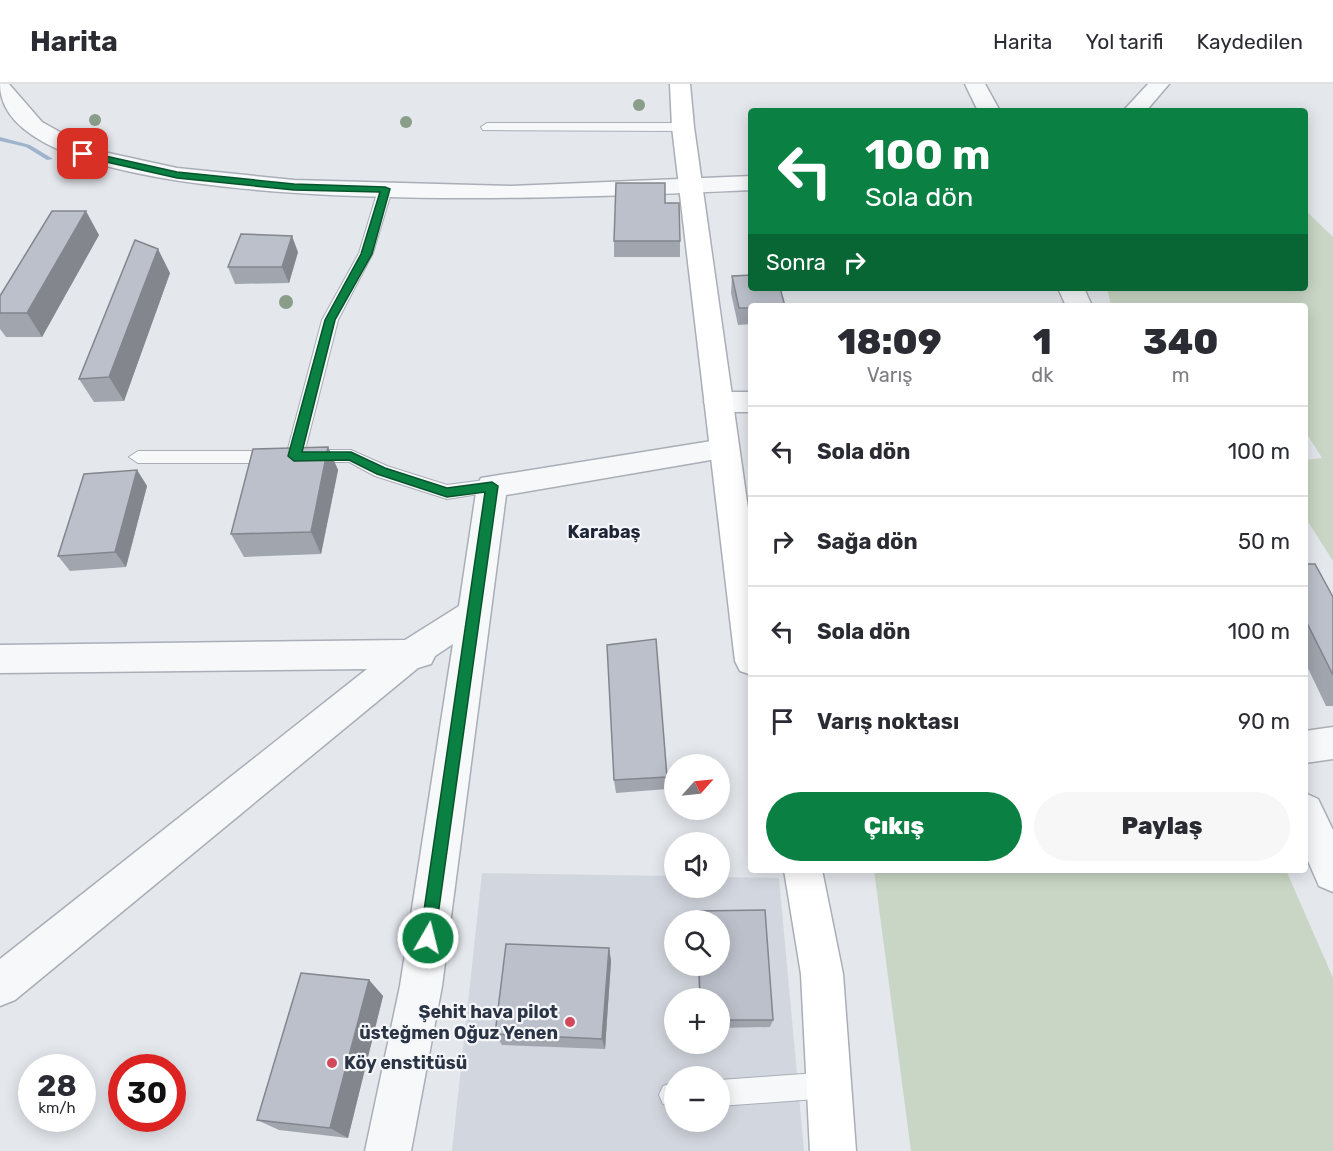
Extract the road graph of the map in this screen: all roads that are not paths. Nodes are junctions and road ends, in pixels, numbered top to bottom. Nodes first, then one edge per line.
1 (680, 84) edge
2 (975, 84) edge
3 (1159, 84) edge
4 (0, 86) edge
5 (17, 94) edge
6 (987, 108) edge
7 (1137, 108) edge
8 (487, 127) dead end
9 (683, 127) junction
10 (748, 183) edge
11 (692, 186) junction
12 (385, 189) junction
13 (718, 402) junction
14 (748, 402) edge
15 (724, 449) junction
16 (294, 456) junction
17 (138, 457) dead end
18 (492, 486) junction
19 (475, 612) junction
20 (748, 631) edge
21 (411, 654) junction
22 (468, 654) junction
23 (0, 659) edge
24 (1333, 743) edge
25 (1308, 747) edge
26 (1308, 818) edge
27 (804, 873) edge
28 (1333, 873) edge
29 (0, 985) edge
30 (830, 1085) junction
31 (730, 1092) edge
32 (388, 1151) edge
33 (832, 1151) edge

1 - 9 street
2 - 6 street
3 - 7 street
4 - 5 street
5 - 12 street
8 - 9 lane
9 - 11 street
10 - 11 street
11 - 12 street
11 - 13 street
12 - 16 lane
13 - 14 street
13 - 15 street
15 - 18 street
15 - 20 street
16 - 17 lane
16 - 18 lane
18 - 19 street
19 - 21 street
19 - 22 street
21 - 22 street
21 - 23 street
21 - 29 street
22 - 32 street
24 - 25 street
26 - 28 street
27 - 30 street
30 - 31 lane
30 - 33 street

